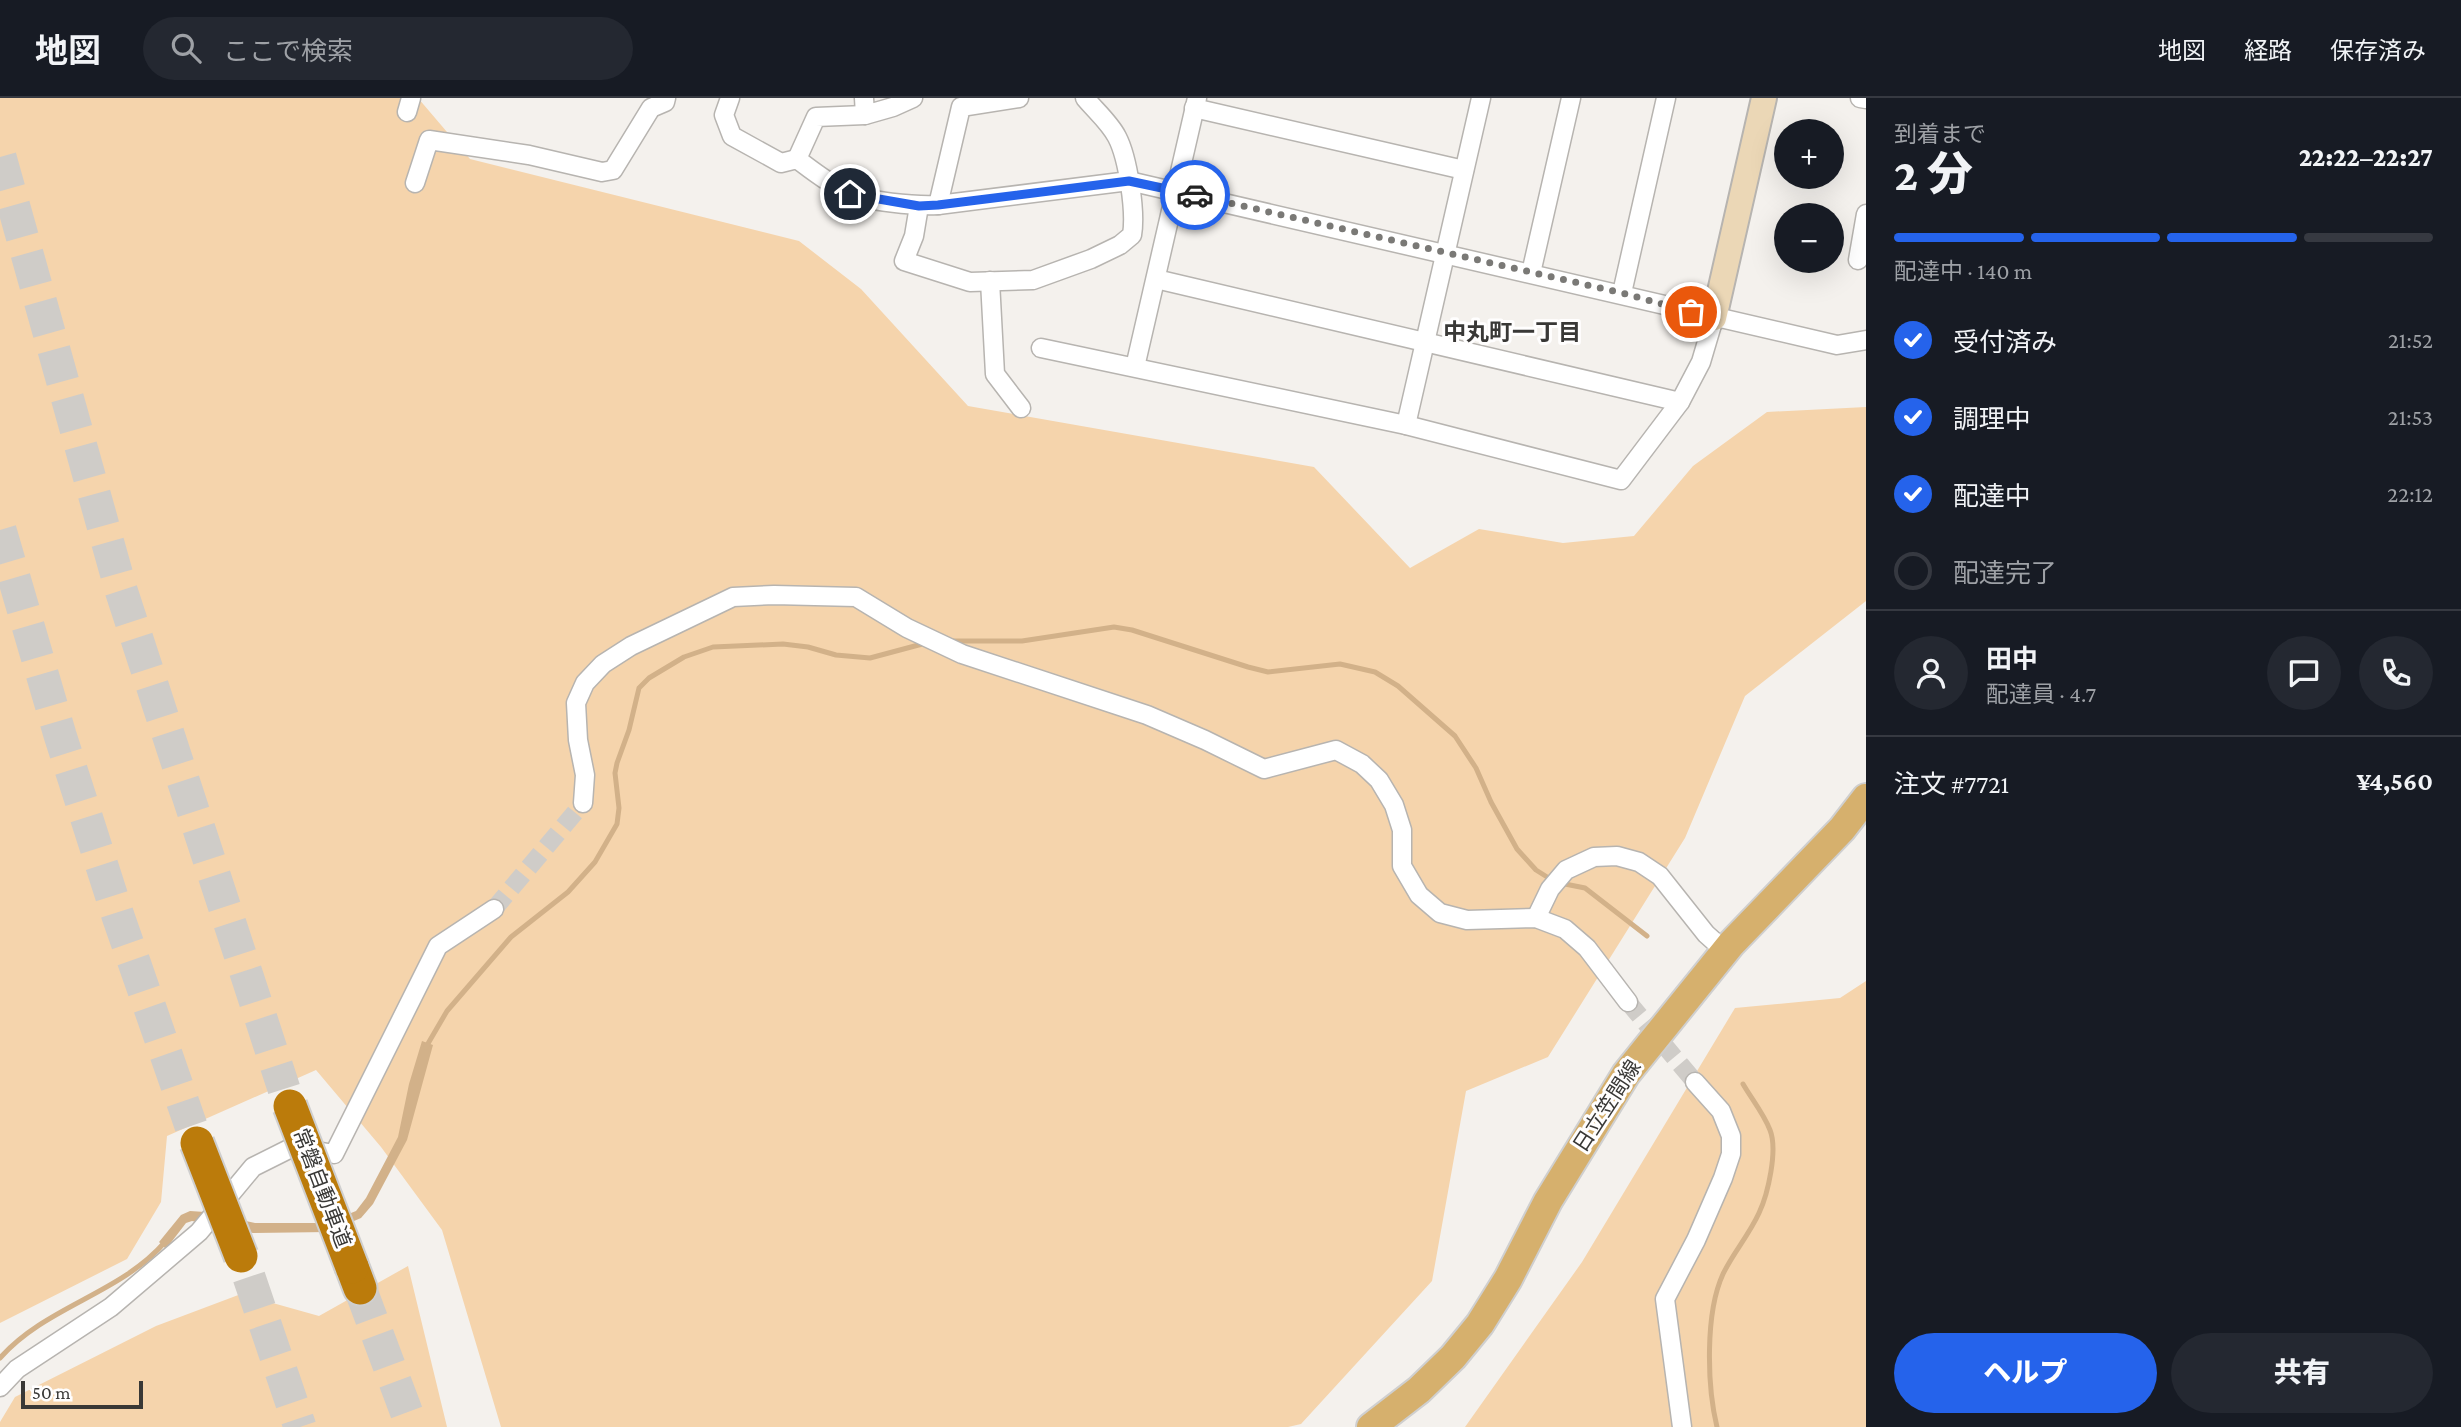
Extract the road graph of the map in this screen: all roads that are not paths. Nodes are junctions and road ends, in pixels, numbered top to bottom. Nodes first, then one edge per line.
1 (666, 98) edge
2 (730, 98) edge
3 (913, 98) edge
4 (1019, 98) edge
5 (1085, 98) edge
6 (1481, 98) edge
7 (1571, 98) edge
8 (1666, 98) edge
9 (1764, 98) edge
10 (1860, 98) edge
11 (1866, 99) edge
12 (1196, 103) edge
13 (864, 107) edge
14 (797, 159) junction
15 (1464, 170) junction
16 (1129, 181) junction
17 (415, 183) dead end
18 (1176, 191) junction
19 (938, 205) junction
20 (919, 206) junction
21 (1866, 214) edge
22 (1445, 254) junction
23 (1858, 261) dead end
24 (1531, 273) junction
25 (1156, 279) junction
26 (990, 281) junction
27 (1622, 293) junction
28 (1714, 317) junction
29 (1866, 340) edge
30 (1424, 342) junction
31 (1041, 348) dead end
32 (1135, 367) junction
33 (1680, 402) junction
34 (1021, 408) dead end
35 (1406, 425) junction
36 (1866, 799) edge
37 (583, 803) tunnel mouth
38 (495, 909) tunnel mouth
39 (1536, 918) junction
40 (1725, 951) junction
41 (1628, 1002) tunnel mouth
42 (1695, 1083) tunnel mouth
43 (287, 1098) tunnel mouth
44 (194, 1134) tunnel mouth
45 (245, 1266) tunnel mouth
46 (356, 1277) tunnel mouth
47 (0, 1387) edge
48 (1371, 1427) edge
49 (1682, 1427) edge

1 - 17 street
2 - 14 street
3 - 13 street
4 - 19 street
5 - 16 street
6 - 15 street
7 - 24 street
8 - 27 street
9 - 28 street
10 - 11 street
12 - 15 street
12 - 18 street
13 - 14 street
14 - 20 street
15 - 22 street
16 - 18 street
16 - 19 street
16 - 26 street
18 - 22 street
18 - 25 street
19 - 20 street
20 - 26 street
21 - 23 street
22 - 24 street
22 - 30 street
24 - 27 street
25 - 30 street
25 - 32 street
26 - 34 street
27 - 28 street
28 - 29 street
28 - 33 street
30 - 33 street
30 - 35 street
31 - 32 street
32 - 35 street
33 - 35 street
36 - 40 main road, 日立笠間線
37 - 39 street
38 - 47 street
39 - 40 street
39 - 41 street
40 - 48 main road, 日立笠間線
42 - 49 street
43 - 46 highway, 常磐自動車道, bridge
44 - 45 highway, bridge

